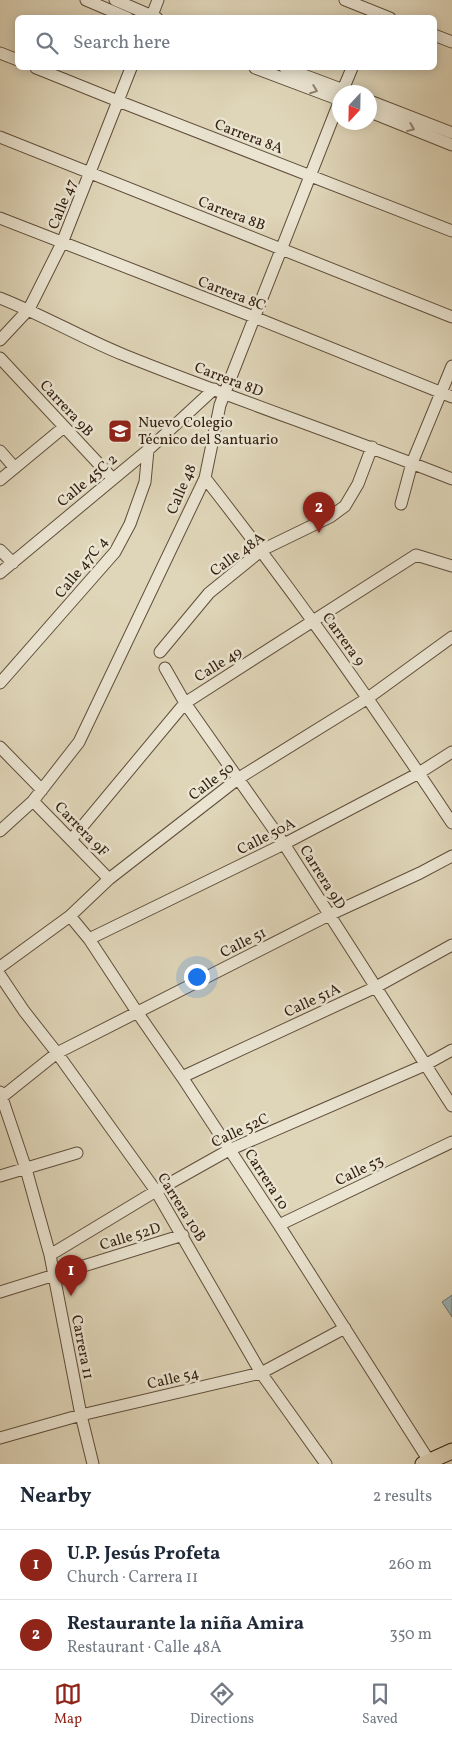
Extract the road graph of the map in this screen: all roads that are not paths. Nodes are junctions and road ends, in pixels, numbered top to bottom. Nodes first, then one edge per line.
1 (86, 0) edge
2 (115, 0) edge
3 (158, 0) edge
4 (346, 0) edge
5 (378, 0) edge
6 (372, 14) edge
7 (121, 15) edge
8 (149, 15) edge
9 (154, 15) edge
10 (437, 36) edge
11 (452, 42) edge
12 (0, 53) edge
13 (15, 59) edge
14 (41, 70) edge
15 (130, 70) edge
16 (261, 70) edge
17 (289, 70) edge
18 (351, 70) edge
19 (346, 85) edge
20 (332, 91) edge
21 (332, 93) edge
22 (118, 102) junction
23 (377, 104) edge
24 (377, 115) edge
25 (332, 120) edge
26 (452, 133) edge
27 (0, 138) edge
28 (452, 145) edge
29 (90, 173) junction
30 (309, 175) junction
31 (0, 218) edge
32 (452, 232) edge
33 (62, 243) junction
34 (280, 248) junction
35 (0, 298) edge
36 (29, 309) junction
37 (254, 317) junction
38 (452, 317) edge
39 (0, 340) edge
40 (0, 358) edge
41 (452, 366) edge
42 (219, 392) junction
43 (447, 395) edge
44 (64, 427) junction
45 (372, 447) junction
46 (148, 450) junction
47 (0, 452) edge
48 (412, 463) junction
49 (15, 468) junction
50 (112, 478) junction
51 (205, 478) junction
52 (452, 479) edge
53 (0, 480) edge
54 (401, 504) dead end
55 (0, 550) edge
56 (262, 550) junction
57 (12, 563) junction
58 (452, 566) edge
59 (0, 573) edge
60 (312, 622) junction
61 (452, 637) edge
62 (160, 652) dead end
63 (165, 668) dead end
64 (0, 683) edge
65 (368, 698) junction
66 (186, 703) junction
67 (0, 747) edge
68 (452, 752) edge
69 (419, 774) junction
70 (239, 778) junction
71 (42, 790) junction
72 (33, 801) junction
73 (452, 824) edge
74 (0, 831) edge
75 (71, 840) junction
76 (284, 844) junction
77 (452, 856) edge
78 (109, 879) junction
79 (329, 915) junction
80 (70, 916) junction
81 (89, 939) junction
82 (452, 945) edge
83 (0, 967) edge
84 (0, 975) edge
85 (376, 987) junction
86 (137, 1012) junction
87 (452, 1050) edge
88 (57, 1053) junction
89 (424, 1064) junction
90 (182, 1077) junction
91 (2, 1102) edge
92 (452, 1106) edge
93 (452, 1142) edge
94 (229, 1150) junction
95 (77, 1153) dead end
96 (26, 1169) junction
97 (0, 1176) edge
98 (156, 1191) junction
99 (279, 1225) junction
100 (183, 1235) junction
101 (50, 1255) junction
102 (55, 1274) junction
103 (0, 1292) edge
104 (345, 1328) junction
105 (261, 1373) junction
106 (81, 1416) junction
107 (0, 1438) edge
108 (452, 1451) edge
109 (428, 1463) edge
110 (93, 1464) edge
111 (326, 1464) edge

1 - 7 street
2 - 8 street
3 - 9 street
4 - 6 street
5 - 6 street
10 - 11 street
12 - 13 street
14 - 22 street, Carrera 8A
15 - 22 street, Calle 47
16 -> 21 street
17 - 20 street
18 - 19 street, Calle 48
22 - 29 street, Calle 47
22 - 30 street, Carrera 8A
23 - 26 street
24 -> 28 street
25 - 30 street, Calle 48
27 - 29 street, Carrera 8B
29 - 33 street, Calle 47
29 - 34 street, Carrera 8B
30 - 32 street, Carrera 8A
30 - 34 street, Calle 48
31 - 33 street, Carrera 8C
33 - 36 street, Calle 47
33 - 37 street, Carrera 8C
34 - 37 street, Calle 48
34 - 38 street, Carrera 8B
35 - 36 street, Carrera 8D
36 - 39 street, Calle 47
36 - 42 street, Carrera 8D
37 - 42 street, Calle 48
37 - 43 street, Carrera 8C
40 - 44 street, Carrera 9B
41 - 43 street
42 - 45 street, Carrera 8D
42 - 46 street, Calle 45C 2
42 - 51 street, Calle 48
43 - 48 street
44 - 49 street
44 - 50 street, Carrera 9B
45 - 48 street, Carrera 8D
45 - 56 street, Calle 48A
46 - 50 street, Calle 45C 2
46 - 64 street, Calle 47C 4
47 - 49 street
48 - 52 street, Carrera 8D
48 - 54 street
49 - 53 street
50 - 57 street, Calle 45C 2
51 - 56 street, Carrera 9
51 - 71 street, Calle 48
55 - 57 street
56 - 60 street, Carrera 9
56 - 62 street, Calle 48A
57 - 59 street, Calle 45C 2
58 - 60 street, Calle 49
60 - 65 street, Carrera 9
60 - 66 street, Calle 49
61 - 65 street, Calle 50
63 - 66 street, Carrera 9D
65 - 69 street, Carrera 9
65 - 70 street, Calle 50
66 - 70 street, Carrera 9D
66 - 75 street, Calle 49
67 - 71 street, Carrera 9F
68 - 69 street, Calle 50A
69 - 73 street, Carrera 9
69 - 76 street, Calle 50A
70 - 76 street, Carrera 9D
70 - 78 street, Calle 50
71 - 72 street, Calle 48
72 - 74 street, Calle 48
72 - 75 street, Carrera 9F
75 - 78 street, Carrera 9F
76 - 79 street, Carrera 9D
76 - 81 street, Calle 50A
77 - 79 street, Calle 51
78 - 80 street, Calle 50
79 - 85 street, Carrera 9D
79 - 86 street, Calle 51
80 - 81 street, Carrera 10
80 - 83 street, Calle 50
81 - 86 street, Carrera 10
82 - 85 street, Calle 51A
84 - 88 street, Carrera 10B
85 - 89 street, Carrera 9D
85 - 90 street, Calle 51A
86 - 88 street, Calle 51
86 - 90 street, Carrera 10
87 - 89 street, Calle 52C
88 - 91 street, Calle 51
88 - 98 street, Carrera 10B
89 - 92 street, Carrera 9D
89 - 94 street, Calle 52C
90 - 94 street, Carrera 10
91 - 96 street, Carrera 11
93 - 99 street, Calle 53
94 - 98 street, Calle 52C
94 - 99 street, Carrera 10
95 - 96 street
96 - 97 street
96 - 101 street, Carrera 11
98 - 100 street, Carrera 10B
98 - 101 street, Calle 52C
99 - 104 street, Carrera 10
100 - 102 street, Calle 52D
100 - 105 street, Carrera 10B
101 - 102 street, Carrera 11
102 - 103 street, Calle 52D
102 - 106 street, Carrera 11
104 - 105 street, Calle 54
104 - 109 street, Carrera 10
105 - 106 street, Calle 54
105 - 111 street, Carrera 10B
106 - 107 street, Calle 54
106 - 110 street, Carrera 11
108 - 109 main road

